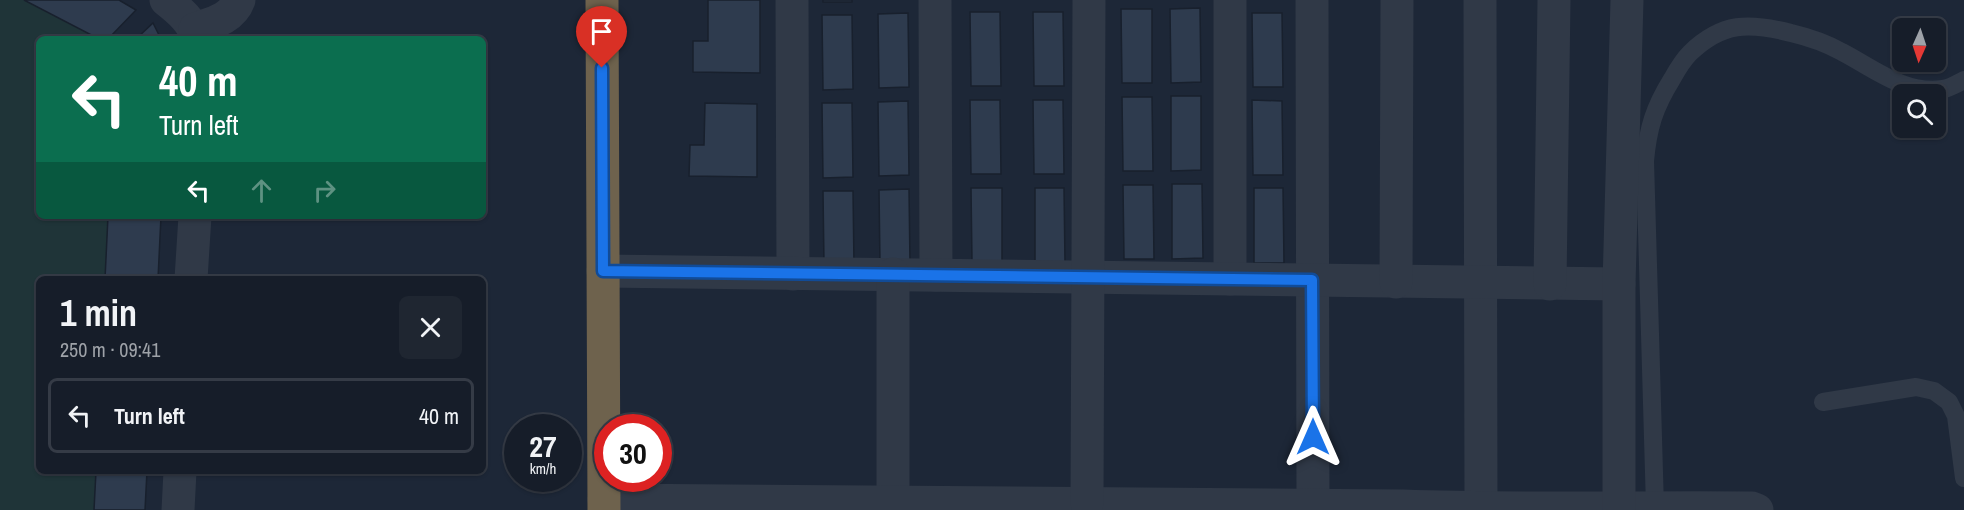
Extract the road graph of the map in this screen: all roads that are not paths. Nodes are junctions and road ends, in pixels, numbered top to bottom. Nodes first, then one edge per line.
1 (166, 0) edge
2 (240, 0) edge
3 (602, 0) edge
4 (792, 0) edge
5 (935, 0) edge
6 (1089, 0) edge
7 (1230, 0) edge
8 (1312, 0) edge
9 (1397, 0) edge
10 (1480, 0) edge
11 (1554, 0) edge
12 (1627, 0) edge
13 (196, 34) edge
14 (1964, 80) edge
15 (195, 219) edge
16 (603, 271) junction
17 (793, 274) junction
18 (892, 274) junction
19 (936, 275) junction
20 (191, 276) edge
21 (1087, 277) junction
22 (1230, 279) junction
23 (1312, 280) junction
24 (1396, 282) junction
25 (1479, 282) junction
26 (1550, 284) junction
27 (1619, 284) junction
28 (1823, 402) dead end
29 (180, 474) edge
30 (1964, 478) edge
31 (893, 502) junction
32 (1087, 503) junction
33 (604, 505) edge
34 (679, 505) edge
35 (1233, 507) edge
36 (1313, 507) edge
37 (1619, 507) junction
38 (1655, 507) junction
39 (1403, 508) edge
40 (1481, 509) edge
41 (178, 510) edge
42 (1757, 510) edge

1 - 13 street
2 - 13 street
3 - 16 highway
4 - 17 street
5 - 19 street
6 - 21 street
7 - 22 street
8 - 23 street
9 - 24 street
10 - 25 street
11 - 26 street
12 - 27 street
14 - 38 lane
15 - 20 street
16 - 17 street
16 - 33 highway
17 - 18 street
18 - 19 street
18 - 31 street
19 - 21 street
21 - 22 street
21 - 32 street
22 - 23 street
23 - 24 street
23 - 36 street
24 - 25 street
25 - 26 street
25 - 40 street
26 - 27 street
27 - 37 street
28 - 30 lane
29 - 41 street
31 - 32 street
31 - 34 street
32 - 35 street
33 - 34 street
35 - 36 street
36 - 39 street
37 - 38 street
37 - 40 street
38 - 42 street
39 - 40 street

